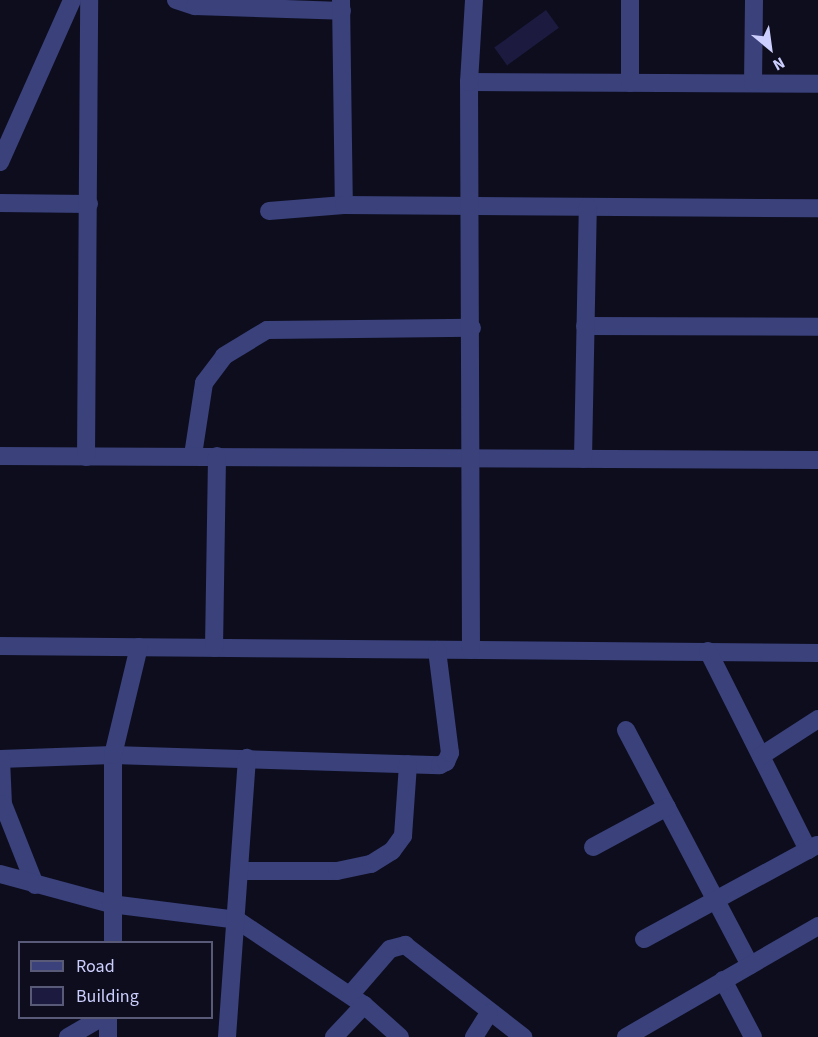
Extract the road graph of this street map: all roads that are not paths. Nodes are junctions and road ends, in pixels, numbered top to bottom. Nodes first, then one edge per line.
1 (72, 0) edge
2 (89, 0) edge
3 (176, 0) edge
4 (474, 0) edge
5 (630, 0) edge
6 (754, 0) edge
7 (341, 6) edge
8 (469, 82) junction
9 (630, 83) junction
10 (753, 83) junction
11 (818, 84) edge
12 (0, 162) edge
13 (0, 203) edge
14 (88, 204) junction
15 (344, 205) junction
16 (588, 207) junction
17 (470, 208) junction
18 (818, 208) edge
19 (269, 211) dead end
20 (585, 326) junction
21 (818, 327) edge
22 (472, 328) junction
23 (193, 455) junction
24 (0, 456) edge
25 (217, 456) junction
26 (86, 457) junction
27 (471, 458) junction
28 (583, 459) junction
29 (818, 460) edge
30 (0, 646) edge
31 (139, 647) junction
32 (214, 648) junction
33 (437, 650) junction
34 (471, 650) junction
35 (708, 651) junction
36 (818, 653) edge
37 (818, 719) edge
38 (627, 730) dead end
39 (113, 755) junction
40 (761, 756) junction
41 (247, 758) junction
42 (1, 759) edge
43 (408, 764) junction
44 (666, 807) junction
45 (593, 847) dead end
46 (813, 848) edge
47 (240, 871) junction
48 (0, 874) edge
49 (35, 885) junction
50 (716, 900) junction
51 (111, 904) junction
52 (237, 920) junction
53 (818, 926) edge
54 (644, 939) dead end
55 (113, 941) edge
56 (750, 964) junction
57 (723, 980) junction
58 (357, 1000) junction
59 (489, 1013) junction
60 (98, 1019) edge
61 (108, 1019) edge
62 (351, 1019) junction
63 (68, 1037) edge
64 (108, 1037) edge
65 (228, 1037) edge
66 (334, 1037) edge
67 (357, 1037) edge
68 (400, 1037) edge
69 (474, 1037) edge
70 (523, 1037) edge
71 (626, 1037) edge
72 (753, 1037) edge

1 - 12 street
2 - 14 street
3 - 7 street
4 - 8 street
5 - 9 street
6 - 10 street
7 - 15 street
8 - 9 street
8 - 17 street
9 - 10 street
10 - 11 street
13 - 14 street
14 - 26 street
15 - 17 street
15 - 19 street
16 - 17 street
16 - 18 street
16 - 20 street
17 - 22 street
20 - 21 street
20 - 28 street
22 - 23 street
22 - 27 street
23 - 25 street
23 - 26 street
24 - 26 street
25 - 27 street
25 - 32 street
27 - 28 street
27 - 34 street
28 - 29 street
30 - 31 street
31 - 32 street
31 - 39 street
32 - 33 street
33 - 34 street
33 - 43 street
34 - 35 street
35 - 36 street
35 - 40 street
37 - 40 street
38 - 44 street
39 - 41 street
39 - 42 street
39 - 51 street
40 - 46 street
41 - 43 street
41 - 47 street
42 - 49 street
43 - 47 street
44 - 45 street
44 - 50 street
46 - 50 street
47 - 52 street
48 - 49 street
49 - 51 street
50 - 54 street
50 - 56 street
51 - 52 street
51 - 55 street
52 - 58 street
52 - 65 street
53 - 56 street
56 - 57 street
57 - 71 street
57 - 72 street
58 - 59 street
58 - 62 street
58 - 68 street
59 - 69 street
59 - 70 street
60 - 63 street
61 - 64 street
62 - 66 street
62 - 67 street

